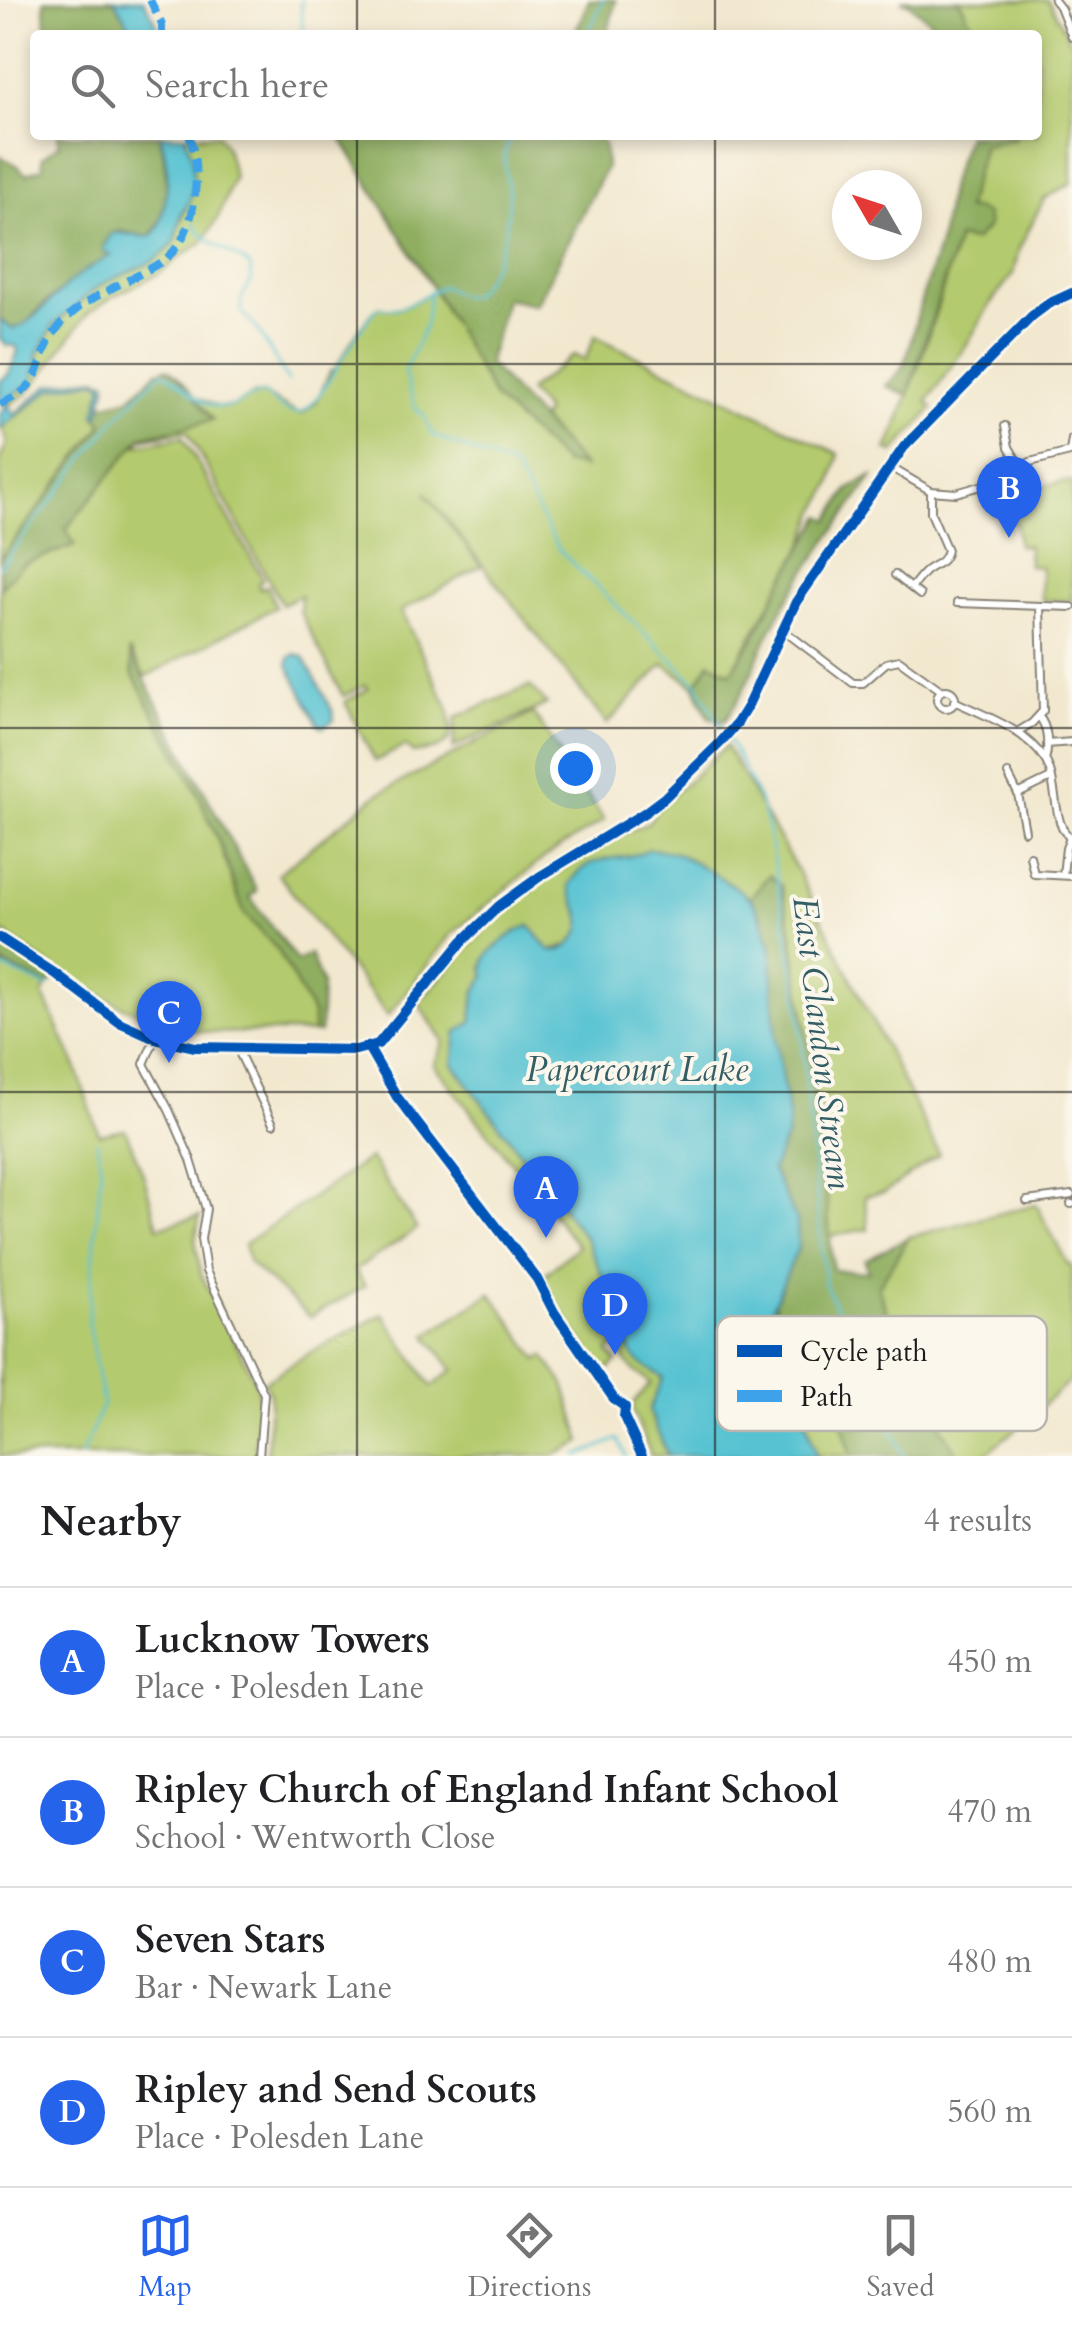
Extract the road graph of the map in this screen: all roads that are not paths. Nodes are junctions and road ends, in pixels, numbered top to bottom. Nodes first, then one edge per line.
1 (1054, 0) edge
2 (1072, 37) edge
3 (1072, 293) edge
4 (1005, 426) dead end
5 (1072, 439) edge
6 (1020, 466) junction
7 (890, 467) junction
8 (931, 492) junction
9 (895, 574) dead end
10 (912, 587) junction
11 (920, 595) dead end
12 (957, 603) dead end
13 (1040, 606) junction
14 (1072, 607) edge
15 (780, 632) junction
16 (942, 691) junction
17 (954, 700) junction
18 (1039, 717) junction
19 (1017, 732) junction
20 (1072, 742) edge
21 (1046, 744) junction
22 (1045, 760) junction
23 (1008, 774) dead end
24 (1052, 778) junction
25 (1018, 794) junction
26 (1025, 831) dead end
27 (1071, 838) edge
28 (1030, 856) dead end
29 (1068, 876) edge
30 (0, 938) edge
31 (155, 1038) junction
32 (236, 1046) junction
33 (368, 1047) junction
34 (274, 1124) dead end
35 (1072, 1195) edge
36 (1027, 1200) dead end
37 (259, 1456) edge
38 (642, 1456) edge

1 - 2 street
3 - 7 main road
4 - 6 street
5 - 6 street
6 - 8 street
7 - 8 street
7 - 15 main road
8 - 10 street
9 - 10 street
10 - 11 street
12 - 13 street
13 - 14 street
13 - 18 street
15 - 16 street
15 - 33 main road
16 - 17 street
16 - 17 street
17 - 19 street
18 - 19 street
18 - 21 street
19 - 22 street
20 - 21 street
21 - 22 street
22 - 24 street
23 - 25 street
24 - 25 street
24 - 27 street
25 - 26 street
27 - 29 street
28 - 29 street
30 - 31 main road
31 - 32 main road
31 - 37 street
32 - 33 main road
32 - 34 street
33 - 38 street
35 - 36 street

